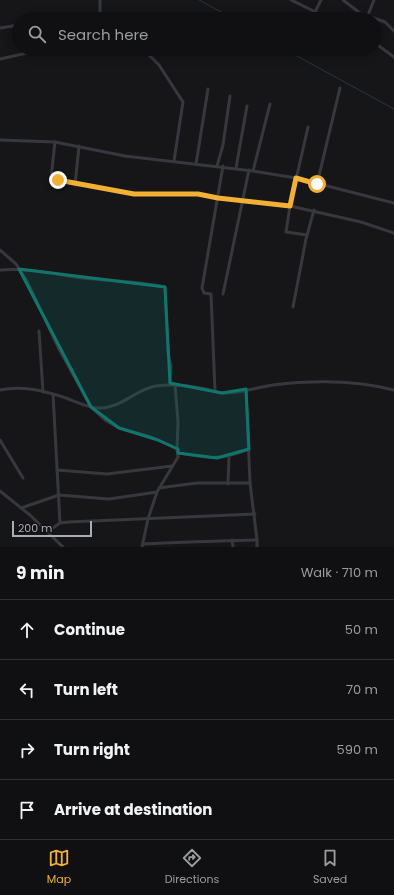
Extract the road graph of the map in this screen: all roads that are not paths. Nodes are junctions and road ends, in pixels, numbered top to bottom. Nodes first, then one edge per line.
1 (100, 0) edge
2 (291, 0) edge
3 (321, 0) edge
4 (343, 0) edge
5 (374, 0) edge
6 (100, 12) edge
7 (315, 12) joint
8 (359, 12) edge
9 (369, 12) edge
10 (382, 21) edge
11 (12, 26) edge
12 (0, 28) edge
13 (394, 31) edge
14 (382, 48) edge
15 (14, 56) edge
16 (150, 56) edge
17 (394, 57) edge
18 (0, 59) edge
19 (340, 88) dead end
20 (208, 89) dead end
21 (230, 96) dead end
22 (270, 104) dead end
23 (246, 106) dead end
24 (308, 127) dead end
25 (0, 140) edge
26 (55, 142) junction
27 (79, 146) junction
28 (174, 161) junction
29 (196, 164) junction
30 (217, 166) junction
31 (223, 166) junction
32 (236, 168) junction
33 (249, 170) junction
34 (253, 171) junction
35 (296, 178) junction
36 (317, 184) junction
37 (75, 185) junction
38 (218, 198) junction
39 (243, 201) junction
40 (394, 203) edge
41 (290, 206) junction
42 (314, 210) junction
43 (394, 233) edge
44 (307, 235) junction
45 (0, 250) edge
46 (19, 269) junction
47 (0, 270) edge
48 (222, 294) dead end
49 (294, 307) dead end
50 (39, 331) dead end
51 (170, 384) junction
52 (175, 384) junction
53 (246, 389) junction
54 (0, 390) edge
55 (394, 390) edge
56 (215, 391) junction
57 (43, 392) junction
58 (53, 394) junction
59 (91, 407) junction
60 (0, 440) edge
61 (177, 449) junction
62 (249, 449) junction
63 (178, 453) junction
64 (229, 457) junction
65 (172, 466) junction
66 (57, 470) junction
67 (23, 478) dead end
68 (250, 483) junction
69 (228, 484) junction
70 (159, 488) junction
71 (0, 491) edge
72 (157, 492) junction
73 (59, 495) junction
74 (21, 508) junction
75 (255, 514) junction
76 (148, 519) junction
77 (60, 523) junction
78 (48, 532) junction
79 (232, 540) junction
80 (257, 540) junction
81 (143, 545) edge
82 (63, 547) edge
83 (232, 547) edge
84 (257, 547) edge

1 - 6 street
2 - 7 street
3 - 7 street
4 - 8 street
5 - 9 street
10 - 13 street
11 - 12 street
14 - 17 street
15 - 18 street
16 - 28 street
19 - 36 street
20 - 29 street
21 - 30 street
22 - 34 street
23 - 32 street
24 - 35 street
25 - 26 street
26 - 27 street
26 - 37 street
27 - 28 street
27 - 37 street
28 - 29 street
29 - 30 street
30 - 31 street
31 - 32 street
31 - 38 street
32 - 33 street
33 - 34 street
33 - 39 street
34 - 35 street
35 - 36 street
35 - 41 street
36 - 40 street
37 - 38 street
38 - 39 street
38 - 56 street
39 - 41 street
39 - 48 street
41 - 42 street
41 - 44 street
42 - 43 street
42 - 44 street
44 - 49 street
45 - 46 street
46 - 47 street
46 - 51 street
46 - 59 street
50 - 57 street
51 - 52 street
51 - 59 street
52 - 56 street
52 - 61 street
53 - 55 street
53 - 56 street
53 - 62 street
54 - 57 street
57 - 58 street
58 - 59 street
58 - 66 street
59 - 61 street
60 - 67 street
61 - 63 street
62 - 64 street
62 - 68 street
63 - 64 street
63 - 65 street
64 - 69 street
65 - 66 street
65 - 70 street
66 - 73 street
68 - 69 street
68 - 75 street
69 - 70 street
70 - 72 street
71 - 74 street
72 - 73 street
72 - 76 street
73 - 74 street
73 - 77 street
74 - 78 street
75 - 76 street
75 - 80 street
76 - 77 street
76 - 81 street
77 - 78 street
78 - 82 street
79 - 80 street
79 - 81 street
79 - 83 street
80 - 84 street

